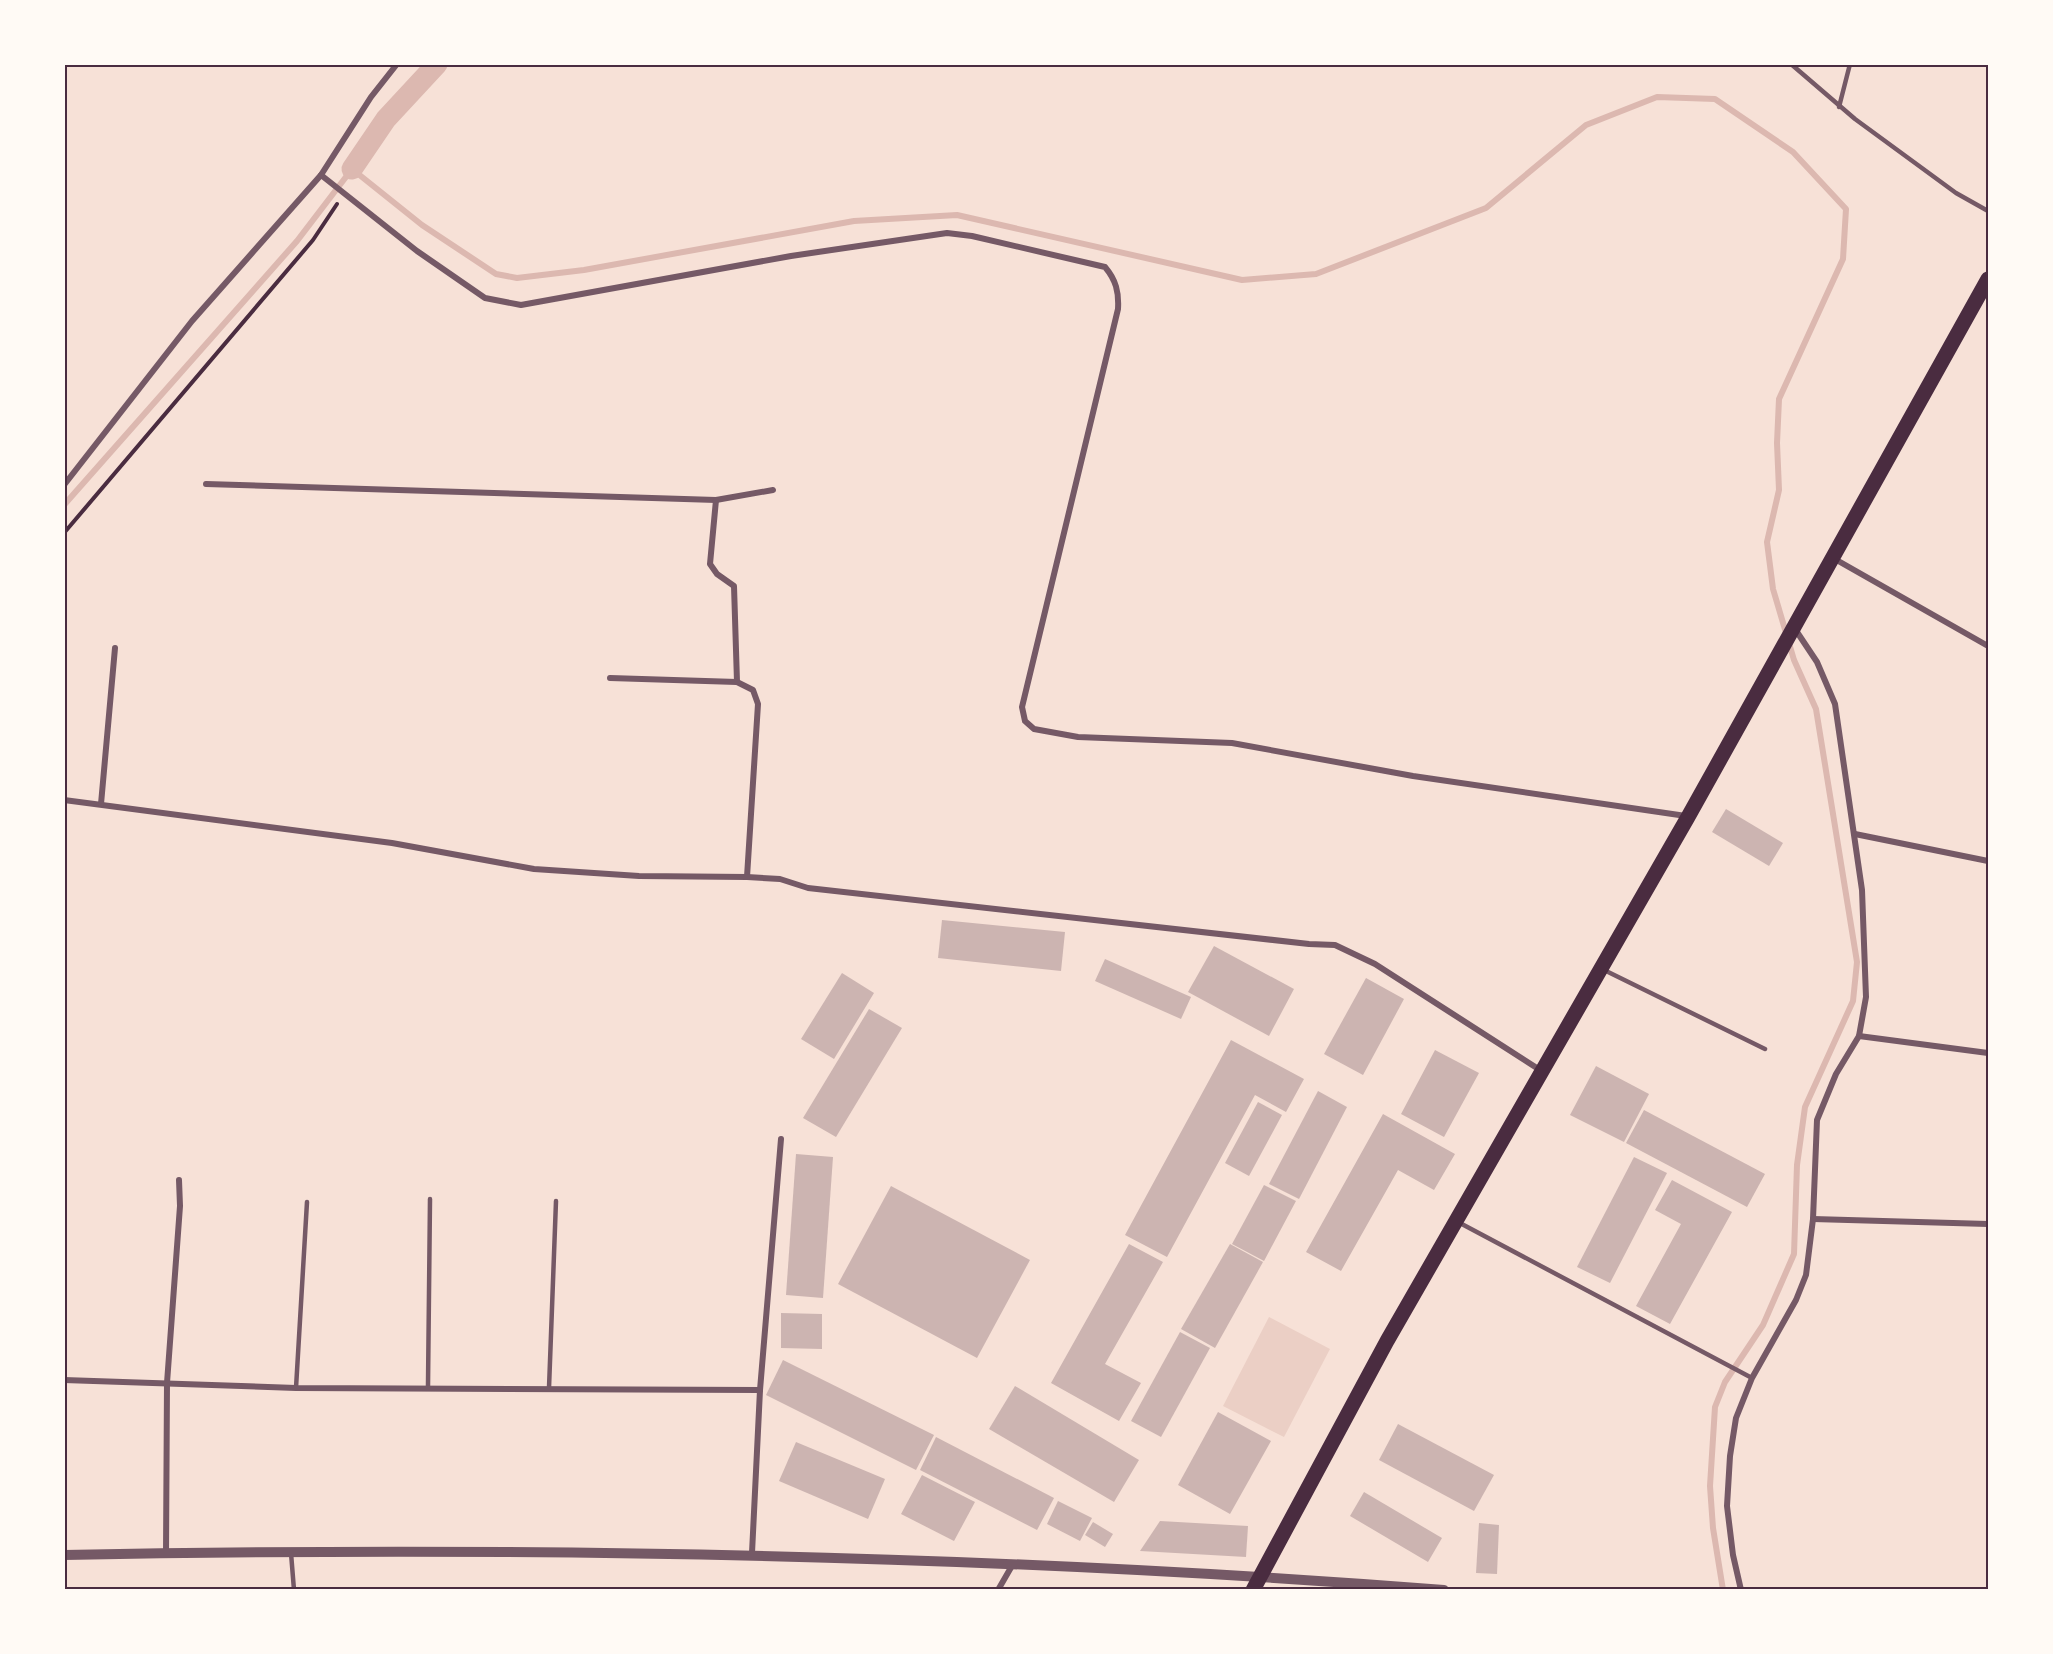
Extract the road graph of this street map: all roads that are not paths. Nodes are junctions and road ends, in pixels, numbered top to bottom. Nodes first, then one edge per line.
1 (1791, 64) edge
2 (1850, 64) edge
3 (394, 66) edge
4 (1839, 106) junction
5 (321, 175) junction
6 (1989, 211) edge
7 (1989, 279) edge
8 (206, 484) dead end
9 (64, 485) edge
10 (773, 490) dead end
11 (716, 500) junction
12 (1833, 558) junction
13 (1793, 626) junction
14 (1989, 646) edge
15 (116, 648) dead end
16 (610, 678) dead end
17 (737, 682) junction
18 (64, 800) edge
19 (101, 804) junction
20 (1688, 817) junction
21 (1855, 834) junction
22 (1989, 861) edge
23 (747, 877) junction
24 (1599, 967) junction
25 (1859, 1036) junction
26 (1765, 1049) dead end
27 (1989, 1053) edge
28 (1541, 1071) junction
29 (781, 1139) dead end
30 (179, 1180) dead end
31 (430, 1199) dead end
32 (556, 1201) dead end
33 (308, 1202) dead end
34 (1813, 1219) junction
35 (1456, 1221) junction
36 (1989, 1224) edge
37 (1752, 1378) junction
38 (64, 1380) edge
39 (167, 1383) junction
40 (428, 1386) junction
41 (296, 1388) junction
42 (549, 1389) junction
43 (760, 1389) junction
44 (166, 1553) junction
45 (291, 1553) junction
46 (752, 1553) junction
47 (64, 1555) edge
48 (1014, 1563) junction
49 (1261, 1575) junction
50 (294, 1590) edge
51 (998, 1590) edge
52 (1253, 1590) edge
53 (1444, 1590) edge
54 (1741, 1590) edge

1 - 4 lane
2 - 4 lane
3 - 5 street
4 - 6 lane
5 - 9 street
5 - 20 street
7 - 12 main road
8 - 11 street
10 - 11 street
11 - 17 street
12 - 13 main road
12 - 14 street
13 - 20 main road
13 - 21 street
15 - 19 street
16 - 17 street
17 - 23 street
18 - 19 street
19 - 23 street
20 - 24 main road
21 - 22 street
21 - 25 street
23 - 28 street
24 - 26 lane
24 - 28 main road
25 - 27 street
25 - 34 street
28 - 35 main road
29 - 43 street
30 - 39 street
31 - 40 lane
32 - 42 lane
33 - 41 lane
34 - 36 street
34 - 37 street
35 - 37 lane
35 - 49 main road
37 - 54 street
38 - 39 street
39 - 41 street
39 - 44 street
40 - 41 street
40 - 42 street
42 - 43 street
43 - 46 street
44 - 45 street
44 - 47 street
45 - 46 street
45 - 50 lane
46 - 48 street
48 - 49 street
48 - 51 street
49 - 52 main road
49 - 53 street

